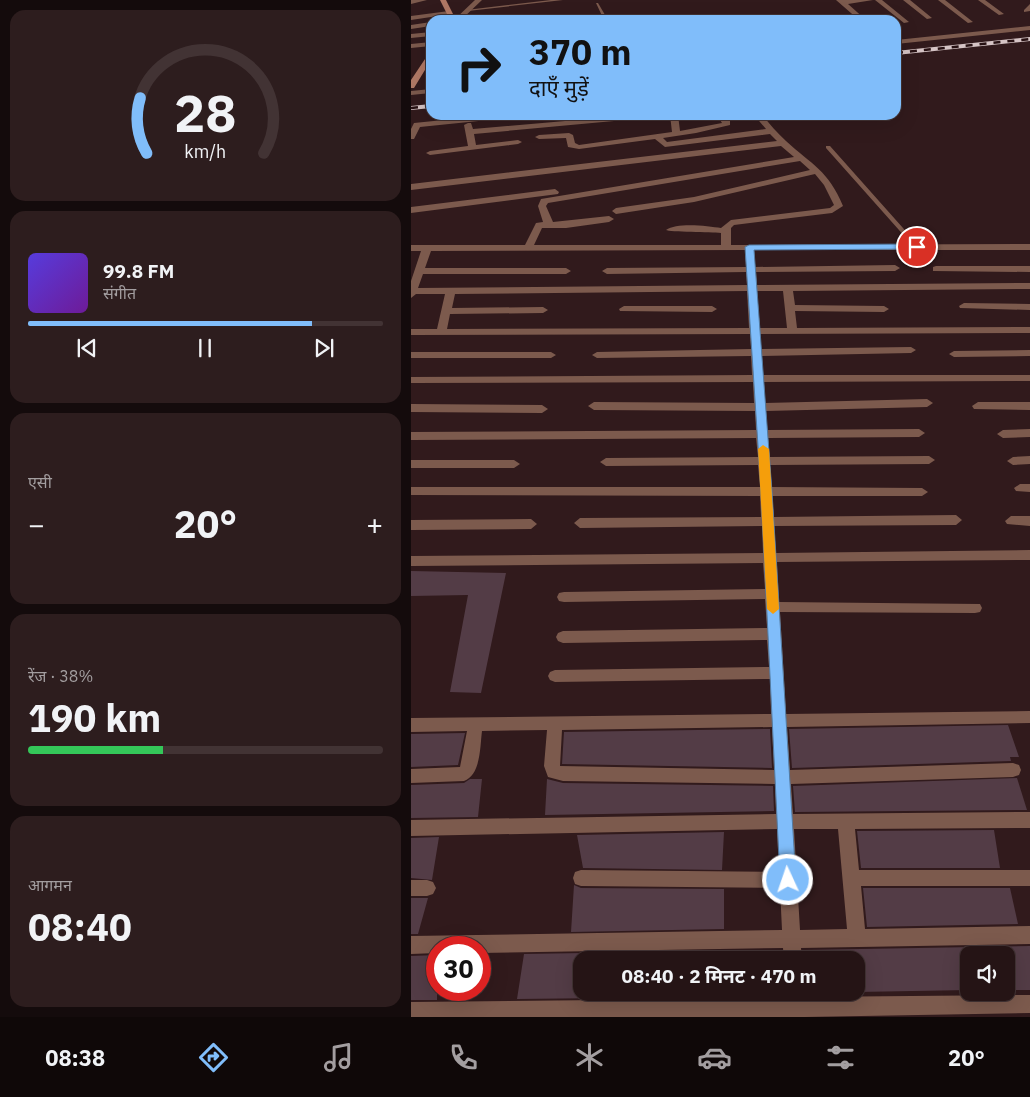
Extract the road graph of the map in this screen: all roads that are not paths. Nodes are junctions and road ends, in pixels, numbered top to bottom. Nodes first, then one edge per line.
1 (424, 0) edge
2 (479, 0) edge
3 (561, 0) edge
4 (870, 0) edge
5 (877, 0) edge
6 (905, 0) edge
7 (941, 0) edge
8 (981, 0) edge
9 (411, 2) edge
10 (841, 2) edge
11 (445, 3) edge
12 (597, 4) dead end
13 (437, 6) dead end
14 (428, 7) dead end
15 (411, 10) edge
16 (468, 10) junction
17 (1001, 14) dead end
18 (451, 15) edge
19 (462, 15) edge
20 (603, 15) edge
21 (857, 15) edge
22 (897, 15) edge
23 (426, 17) edge
24 (411, 18) edge
25 (901, 18) edge
26 (929, 18) dead end
27 (906, 22) dead end
28 (970, 22) dead end
29 (426, 25) edge
30 (411, 27) edge
31 (1030, 28) edge
32 (426, 34) edge
33 (411, 36) edge
34 (901, 41) edge
35 (426, 44) edge
36 (411, 46) edge
37 (426, 62) edge
38 (411, 86) edge
39 (426, 92) edge
40 (411, 93) edge
41 (467, 120) joint
42 (600, 120) edge
43 (675, 120) edge
44 (725, 120) edge
45 (762, 120) edge
46 (772, 131) junction
47 (469, 132) junction
48 (676, 134) junction
49 (411, 137) edge
50 (539, 137) dead end
51 (657, 137) junction
52 (518, 142) dead end
53 (783, 143) junction
54 (828, 147) dead end
55 (472, 148) junction
56 (430, 153) dead end
57 (803, 158) junction
58 (818, 171) junction
59 (411, 187) edge
60 (559, 191) dead end
61 (411, 210) edge
62 (616, 211) dead end
63 (609, 219) dead end
64 (549, 225) junction
65 (671, 230) dead end
66 (726, 231) junction
67 (726, 247) junction
68 (749, 247) junction
69 (917, 247) junction
70 (1030, 247) edge
71 (411, 248) edge
72 (427, 248) junction
73 (529, 248) junction
74 (895, 268) dead end
75 (936, 269) dead end
76 (1030, 269) edge
77 (751, 270) junction
78 (419, 271) junction
79 (566, 271) dead end
80 (607, 271) dead end
81 (1030, 286) edge
82 (713, 289) junction
83 (752, 289) junction
84 (788, 289) junction
85 (451, 290) junction
86 (412, 293) edge
87 (964, 306) dead end
88 (1030, 307) edge
89 (790, 308) junction
90 (624, 309) dead end
91 (713, 309) junction
92 (884, 309) dead end
93 (446, 310) junction
94 (543, 310) dead end
95 (712, 330) junction
96 (755, 330) junction
97 (792, 330) junction
98 (1030, 330) edge
99 (411, 332) edge
100 (441, 332) junction
101 (911, 350) dead end
102 (757, 352) junction
103 (955, 354) dead end
104 (1030, 354) edge
105 (411, 355) edge
106 (551, 355) dead end
107 (597, 355) dead end
108 (759, 378) junction
109 (1030, 378) edge
110 (411, 380) edge
111 (927, 403) dead end
112 (594, 406) dead end
113 (977, 406) dead end
114 (1030, 406) edge
115 (761, 407) junction
116 (411, 408) edge
117 (542, 409) dead end
118 (919, 433) dead end
119 (1030, 433) edge
120 (1003, 434) dead end
121 (763, 435) junction
122 (411, 436) edge
123 (929, 460) dead end
124 (1030, 460) edge
125 (764, 461) junction
126 (1013, 461) dead end
127 (606, 462) dead end
128 (411, 464) edge
129 (514, 464) dead end
130 (411, 491) edge
131 (766, 492) junction
132 (922, 492) dead end
133 (956, 520) dead end
134 (768, 521) junction
135 (1011, 521) dead end
136 (1030, 521) edge
137 (580, 523) dead end
138 (531, 524) dead end
139 (411, 525) edge
140 (1030, 555) edge
141 (770, 557) junction
142 (411, 561) edge
143 (564, 597) dead end
144 (772, 600) junction
145 (975, 608) dead end
146 (774, 634) junction
147 (563, 637) dead end
148 (777, 673) junction
149 (555, 676) dead end
150 (1030, 717) edge
151 (779, 721) junction
152 (555, 723) junction
153 (411, 724) edge
154 (477, 724) junction
155 (1013, 770) dead end
156 (411, 776) edge
157 (783, 777) junction
158 (1030, 820) edge
159 (846, 822) junction
160 (785, 823) junction
161 (411, 828) edge
162 (581, 878) dead end
163 (851, 878) junction
164 (1030, 878) edge
165 (788, 880) junction
166 (1030, 935) edge
167 (857, 938) junction
168 (791, 939) junction
169 (411, 945) edge
170 (792, 951) edge
171 (1030, 1004) edge
172 (795, 1005) edge
173 (411, 1011) edge

1 - 9 street
2 - 16 street
3 - 16 lane
4 - 10 street
5 - 22 street
6 - 26 street
7 - 28 street
8 - 17 street
10 - 21 street
11 - 13 street
11 - 18 street
12 - 20 lane
14 - 15 street
16 - 19 street
23 - 24 street
25 - 27 street
29 - 30 street
31 - 34 street
32 - 33 street
35 - 36 street
37 - 38 street
39 - 40 street
41 - 47 street
41 - 49 street
42 - 47 street
43 - 48 street
44 - 48 street
45 - 46 street
46 - 51 street
46 - 53 street
47 - 55 street
48 - 51 street
50 - 51 street
52 - 55 street
53 - 57 street
53 - 59 street
54 - 69 lane
55 - 56 street
57 - 58 street
57 - 64 street
58 - 62 street
58 - 66 street
60 - 61 street
63 - 64 street
64 - 73 street
65 - 66 street
66 - 67 street
67 - 68 street
67 - 73 street
68 - 69 street
68 - 77 street
69 - 70 street
71 - 72 street
72 - 73 street
72 - 78 street
74 - 77 street
75 - 76 street
77 - 80 street
77 - 83 street
78 - 79 street
78 - 86 street
81 - 84 street
82 - 83 street
82 - 85 street
82 - 91 street
83 - 84 street
83 - 96 street
84 - 89 street
85 - 86 street
85 - 93 street
87 - 88 street
89 - 92 street
89 - 97 street
90 - 91 street
91 - 95 street
93 - 94 street
93 - 100 street
95 - 96 street
95 - 100 street
96 - 97 street
96 - 102 street
97 - 98 street
99 - 100 street
101 - 102 street
102 - 107 street
102 - 108 street
103 - 104 street
105 - 106 street
108 - 109 street
108 - 110 street
108 - 115 street
111 - 115 street
112 - 115 street
113 - 114 street
115 - 121 street
116 - 117 street
118 - 121 street
119 - 120 street
121 - 122 street
121 - 125 street
123 - 125 street
124 - 126 street
125 - 127 street
125 - 131 street
128 - 129 street
130 - 131 street
131 - 132 street
131 - 134 street
133 - 134 street
134 - 137 street
134 - 141 street
135 - 136 street
138 - 139 street
140 - 141 street
141 - 142 street
141 - 144 street
143 - 144 street
144 - 145 street
144 - 146 street
146 - 147 street
146 - 148 street
148 - 149 street
148 - 151 street
150 - 151 street
151 - 152 street
151 - 157 street
152 - 154 street
152 - 157 street
153 - 154 street
154 - 156 street
155 - 157 street
157 - 160 street
158 - 159 street
159 - 160 street
159 - 163 street
160 - 161 street
160 - 165 street
162 - 165 street
163 - 164 street
163 - 167 street
165 - 168 street
166 - 167 street
167 - 168 street
168 - 169 street
168 - 170 street
171 - 172 street
172 - 173 street

